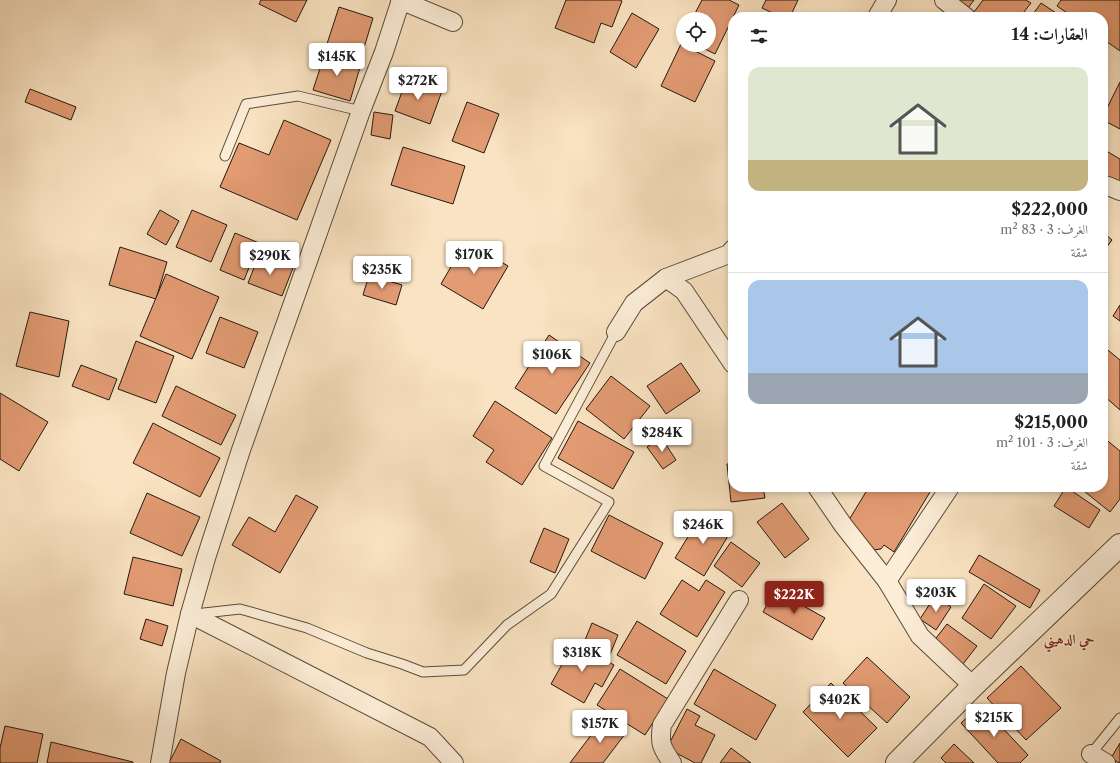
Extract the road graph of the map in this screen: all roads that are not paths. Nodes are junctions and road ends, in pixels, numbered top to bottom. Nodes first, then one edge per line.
1 (400, 0) edge
2 (887, 0) edge
3 (944, 0) edge
4 (881, 12) edge
5 (960, 12) edge
6 (453, 22) dead end
7 (361, 111) junction
8 (225, 156) dead end
9 (1108, 186) edge
10 (1120, 190) edge
11 (728, 254) edge
12 (666, 278) junction
13 (616, 332) joint
14 (728, 357) edge
15 (820, 492) edge
16 (947, 492) edge
17 (1120, 545) edge
18 (888, 581) junction
19 (739, 600) dead end
20 (190, 614) junction
21 (973, 686) junction
22 (1120, 718) edge
23 (1098, 758) edge
24 (160, 763) edge
25 (454, 763) edge
26 (672, 763) edge
27 (897, 763) edge

1 - 6 street
1 - 7 street
2 - 4 street
3 - 5 street
7 - 8 lane
7 - 20 street
9 - 10 street
11 - 12 street
12 - 13 street
12 - 14 street
13 - 20 lane
15 - 18 street
16 - 18 street
17 - 21 street
18 - 21 street
19 - 26 street
20 - 24 street
20 - 25 street
21 - 27 street
22 - 23 lane

